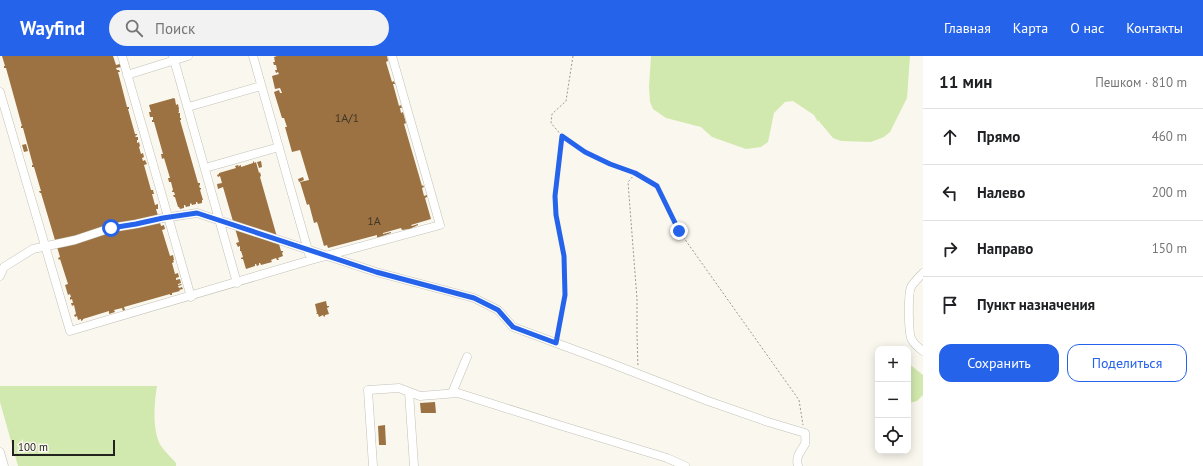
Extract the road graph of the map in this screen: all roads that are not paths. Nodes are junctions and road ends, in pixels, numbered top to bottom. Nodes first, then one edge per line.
1 (122, 56) edge
2 (188, 56) edge
3 (253, 56) edge
4 (392, 56) edge
5 (174, 58) edge
6 (127, 75) junction
7 (261, 86) junction
8 (0, 92) edge
9 (188, 107) junction
10 (279, 148) junction
11 (205, 168) junction
12 (311, 260) junction
13 (923, 273) edge
14 (0, 276) edge
15 (237, 283) junction
16 (191, 297) junction
17 (923, 351) edge
18 (467, 357) dead end
19 (409, 392) junction
20 (452, 393) junction
21 (0, 452) edge
22 (4, 466) edge
23 (373, 466) edge
24 (414, 466) edge
25 (685, 466) edge
26 (798, 466) edge

1 - 6 street
2 - 5 street
3 - 7 street
4 - 12 street
5 - 6 street
5 - 9 street
6 - 16 street
7 - 9 street
7 - 10 street
8 - 16 street
9 - 11 street
10 - 11 street
10 - 12 street
11 - 15 street
12 - 15 street
13 - 17 street
14 - 26 street
15 - 16 street
18 - 20 street
19 - 20 street
19 - 23 street
19 - 24 street
20 - 25 street
21 - 22 street

